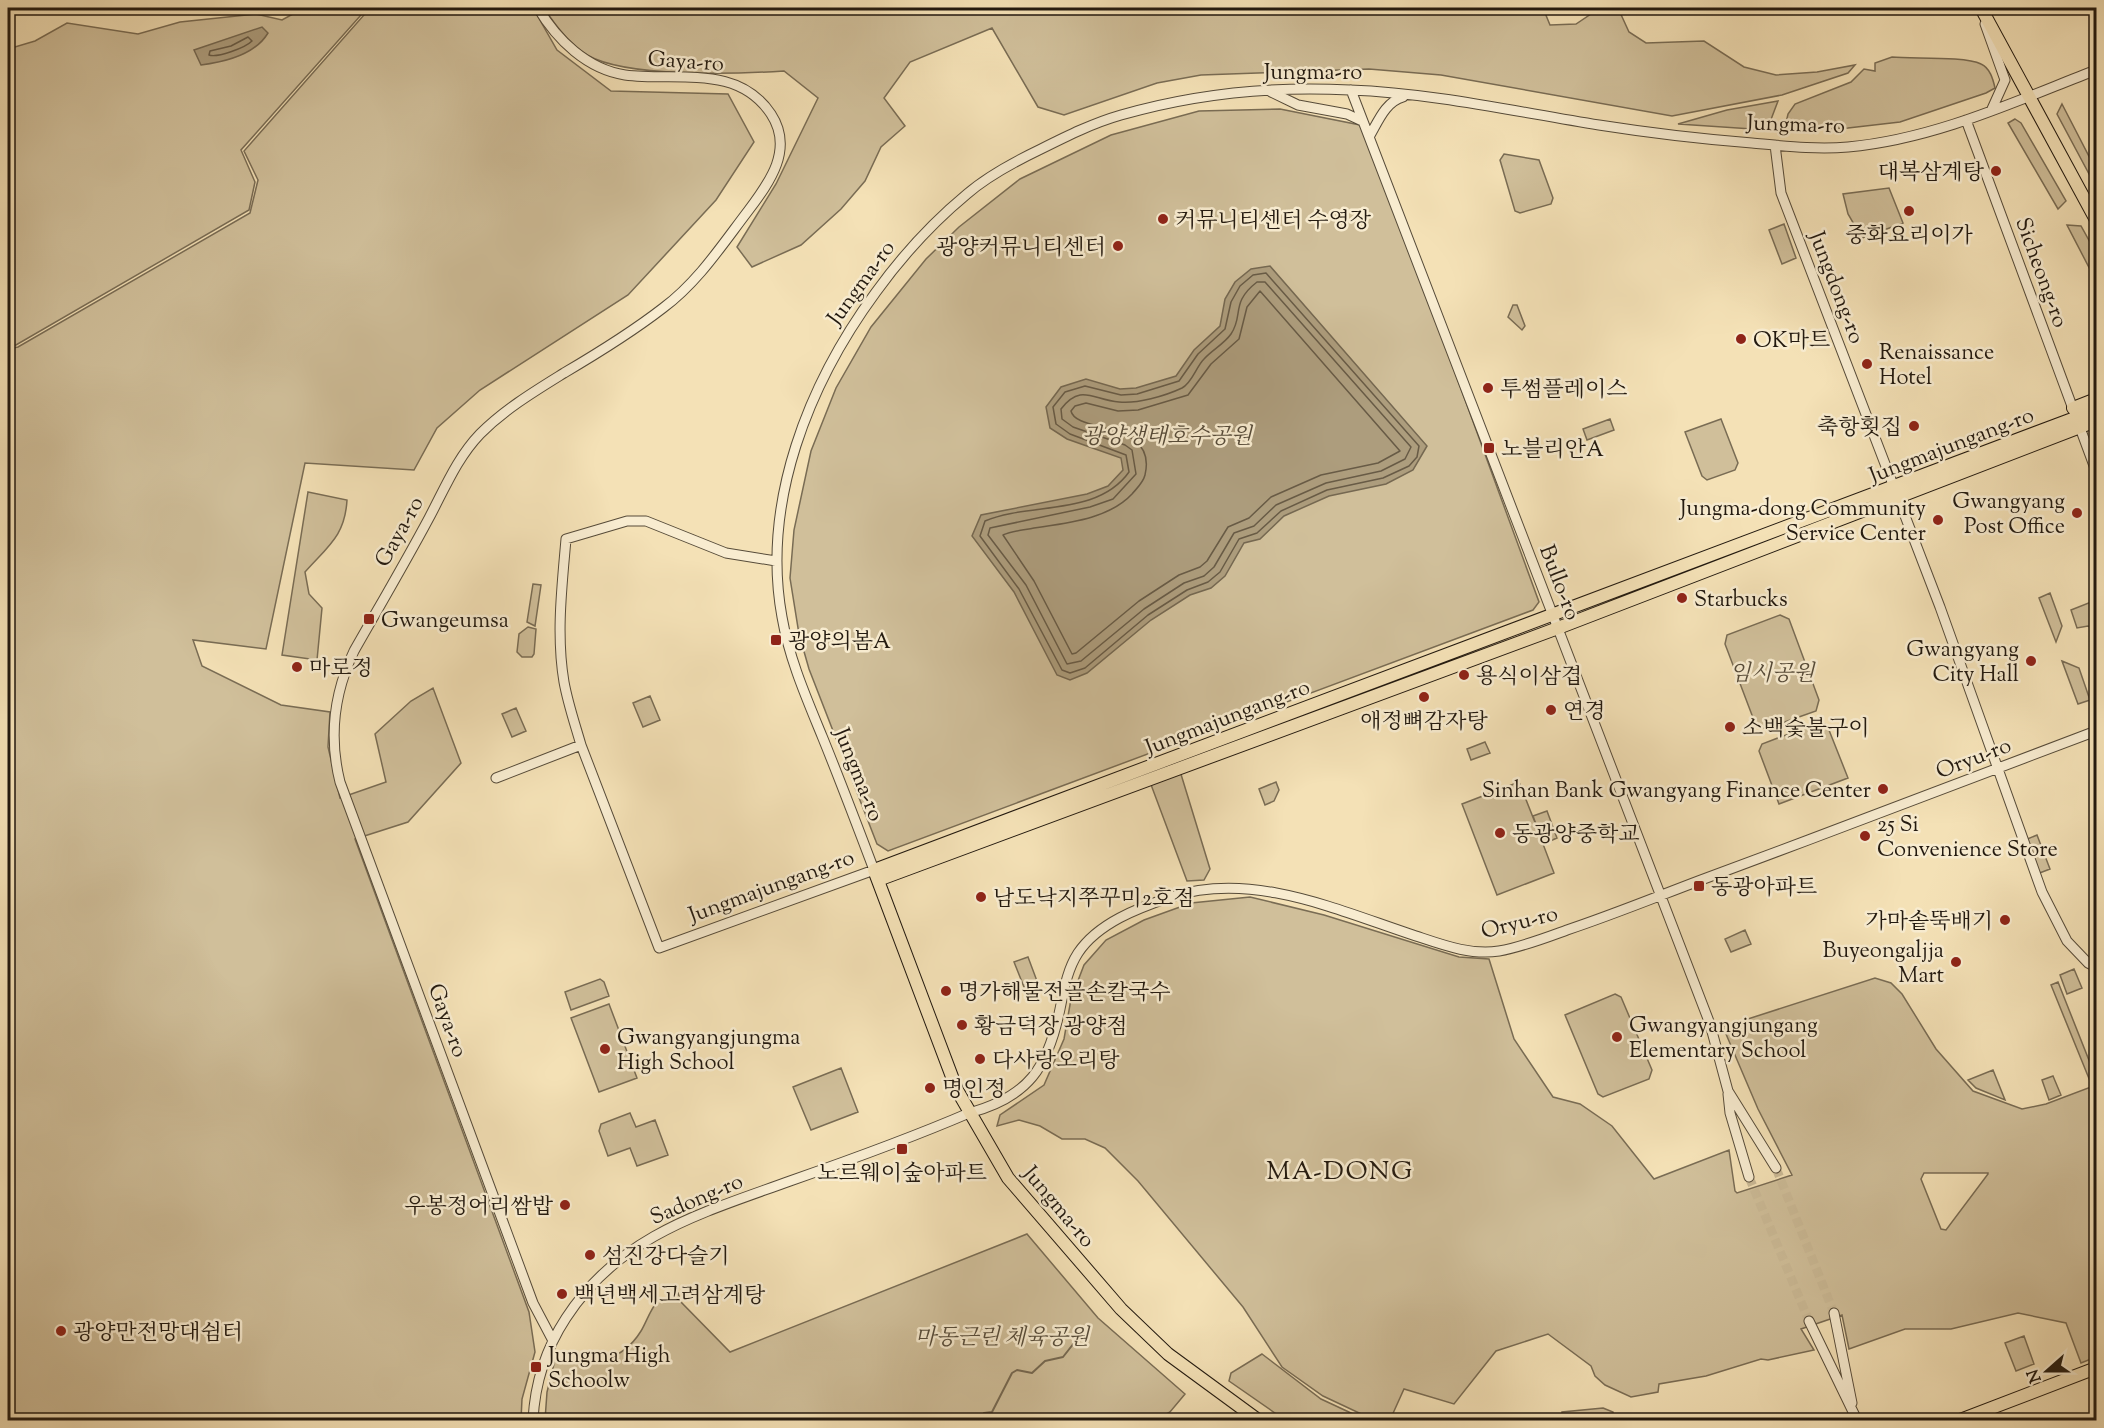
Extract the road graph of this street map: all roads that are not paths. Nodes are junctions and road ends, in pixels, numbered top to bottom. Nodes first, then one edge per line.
1 (538, 8) edge
2 (1980, 8) edge
3 (2097, 70) edge
4 (1351, 90) junction
5 (1268, 91) junction
6 (1409, 96) junction
7 (2028, 96) junction
8 (1991, 111) junction
9 (1966, 120) junction
10 (1369, 137) junction
11 (1775, 145) junction
12 (2097, 220) edge
13 (2097, 399) edge
14 (2097, 410) edge
15 (2077, 418) junction
16 (2097, 421) edge
17 (2097, 471) edge
18 (1896, 493) junction
19 (776, 561) junction
20 (1555, 622) junction
21 (2097, 732) edge
22 (581, 745) junction
23 (1999, 768) junction
24 (496, 778) dead end
25 (876, 875) junction
26 (1660, 896) junction
27 (2097, 967) edge
28 (1728, 1091) junction
29 (969, 1113) junction
30 (1776, 1168) tunnel mouth
31 (1749, 1177) tunnel mouth
32 (1834, 1312) tunnel mouth
33 (1809, 1321) tunnel mouth
34 (552, 1339) junction
35 (2097, 1368) edge
36 (1852, 1408) junction
37 (533, 1420) edge
38 (1258, 1420) edge
39 (1857, 1420) edge
40 (1960, 1420) edge

1 - 34 street, Gaya-ro
2 - 7 main road
2 - 8 street
3 - 7 street, Jungma-ro
4 - 5 street, Jungma-ro
4 - 6 street, Jungma-ro
4 - 10 street, Bullo-ro
5 - 10 street
5 - 19 street, Jungma-ro
6 - 10 street
6 - 11 street, Jungma-ro
7 - 8 street, Jungma-ro
7 - 12 main road
8 - 9 street, Jungma-ro
9 - 11 street, Jungma-ro
9 - 15 street, Sicheong-ro
10 - 20 street, Bullo-ro
11 - 18 street, Jungdong-ro
13 - 15 main road
14 - 15 main road, Jungmajungang-ro
15 - 16 main road, Jungmajungang-ro
15 - 17 street, Sicheong-ro
15 - 18 main road, Jungmajungang-ro
18 - 20 main road, Jungmajungang-ro
18 - 23 street, Jungdong-ro
19 - 22 street
19 - 25 street, Jungma-ro
20 - 25 main road, Jungmajungang-ro
20 - 26 street, Bullo-ro
21 - 23 street, Oryu-ro
22 - 24 street
22 - 25 street, Jungmajungang-ro
23 - 26 street, Oryu-ro
23 - 27 street, Jungdong-ro
25 - 29 main road, Jungma-ro
26 - 28 street, Bullo-ro
26 - 29 street, Oryu-ro
28 - 30 street, Bullo-ro
28 - 31 street, Bullo-ro
29 - 34 street, Sadong-ro
29 - 38 main road, Jungma-ro
32 - 36 street
33 - 36 street
34 - 37 street, Sadong-ro
35 - 40 main road
36 - 39 street

